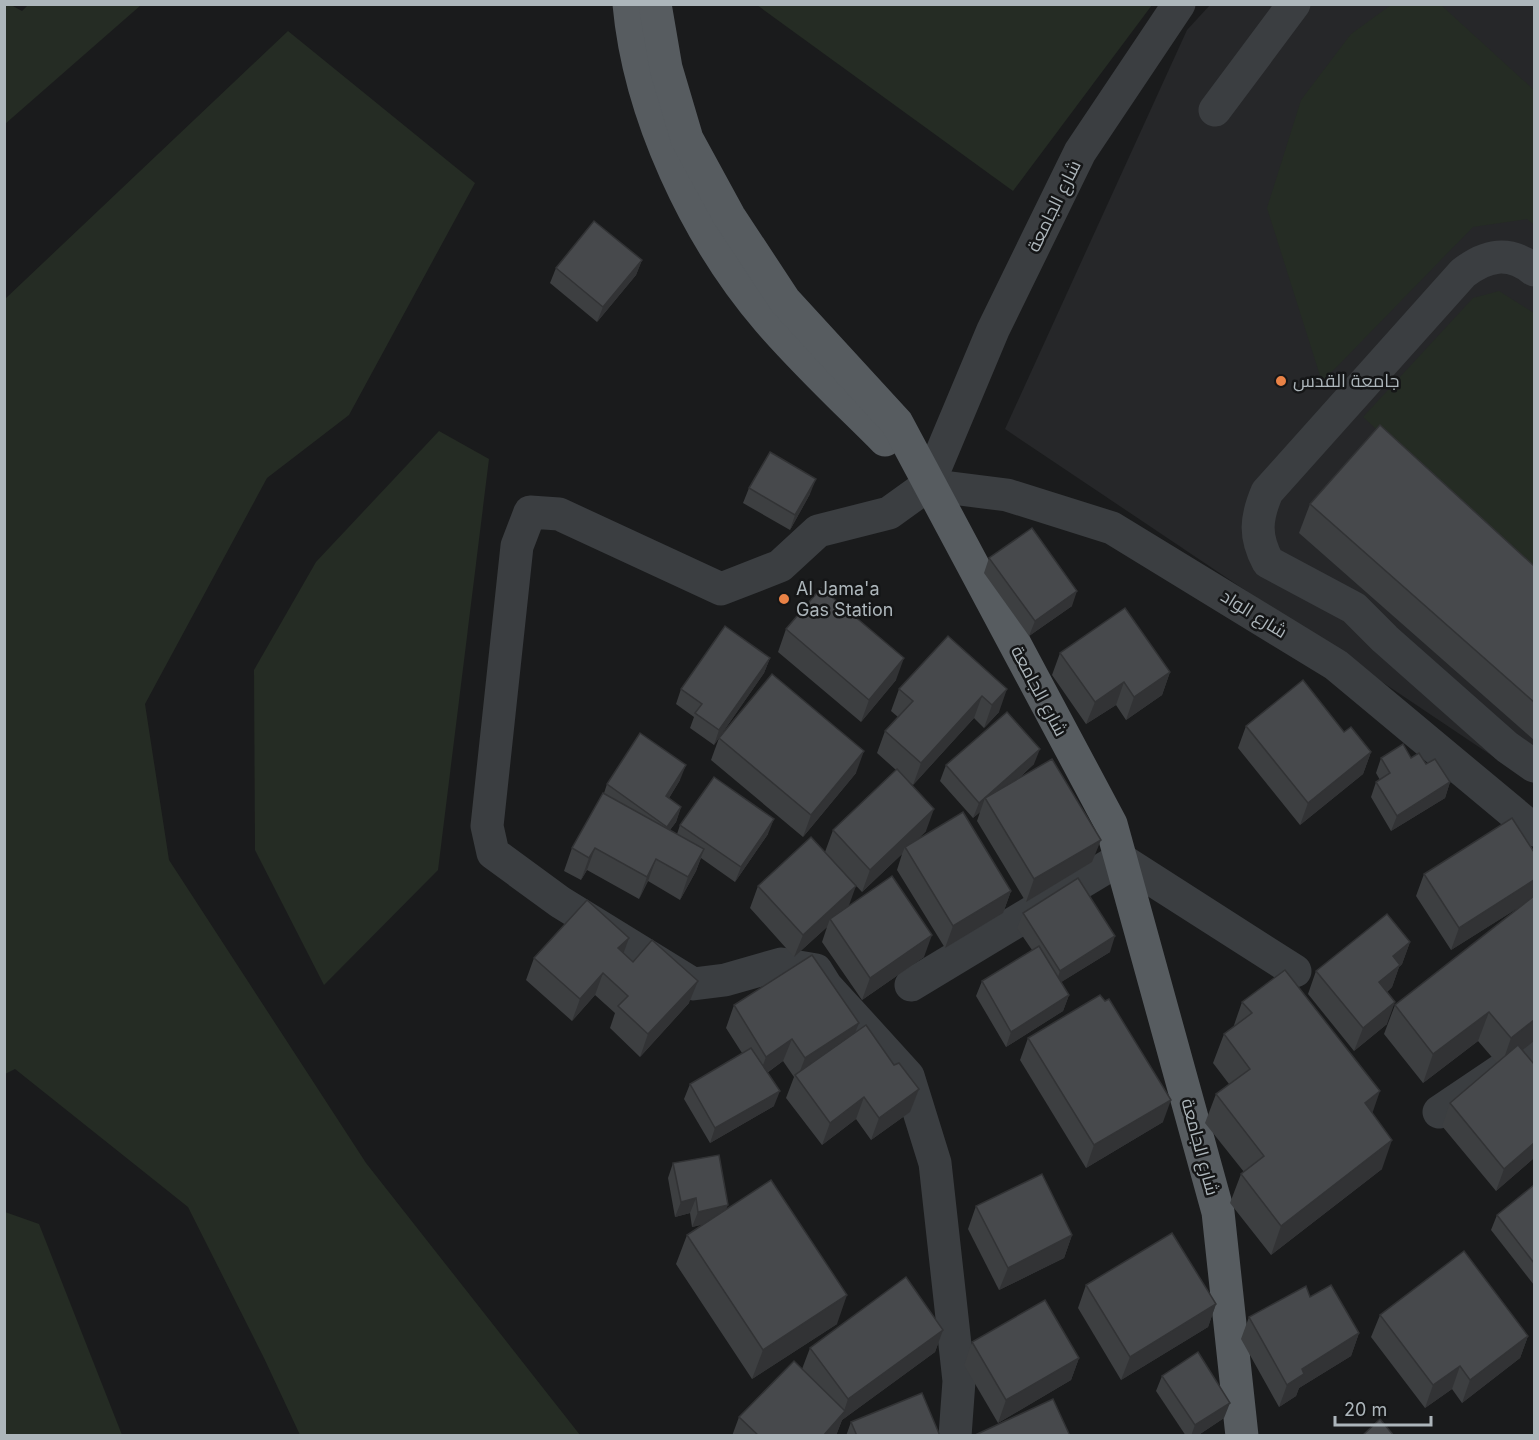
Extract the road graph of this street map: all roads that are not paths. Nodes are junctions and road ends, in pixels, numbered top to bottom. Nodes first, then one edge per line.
1 (629, 4) edge
2 (655, 4) edge
3 (1179, 4) edge
4 (1294, 4) edge
5 (1215, 110) dead end
6 (1534, 270) edge
7 (928, 485) junction
8 (1534, 766) edge
9 (1534, 830) edge
10 (1120, 859) junction
11 (1295, 971) dead end
12 (911, 985) dead end
13 (1534, 1048) edge
14 (1439, 1112) dead end
15 (956, 1436) edge
16 (1242, 1436) edge

1 - 7 main road
2 - 7 main road
3 - 7 street, شارع الجامعة
4 - 5 street
6 - 8 street
7 - 9 street, شارع الواد
7 - 10 main road, شارع الجامعة
7 - 15 street
10 - 11 street
10 - 12 street
10 - 16 main road, شارع الجامعة
13 - 14 street

